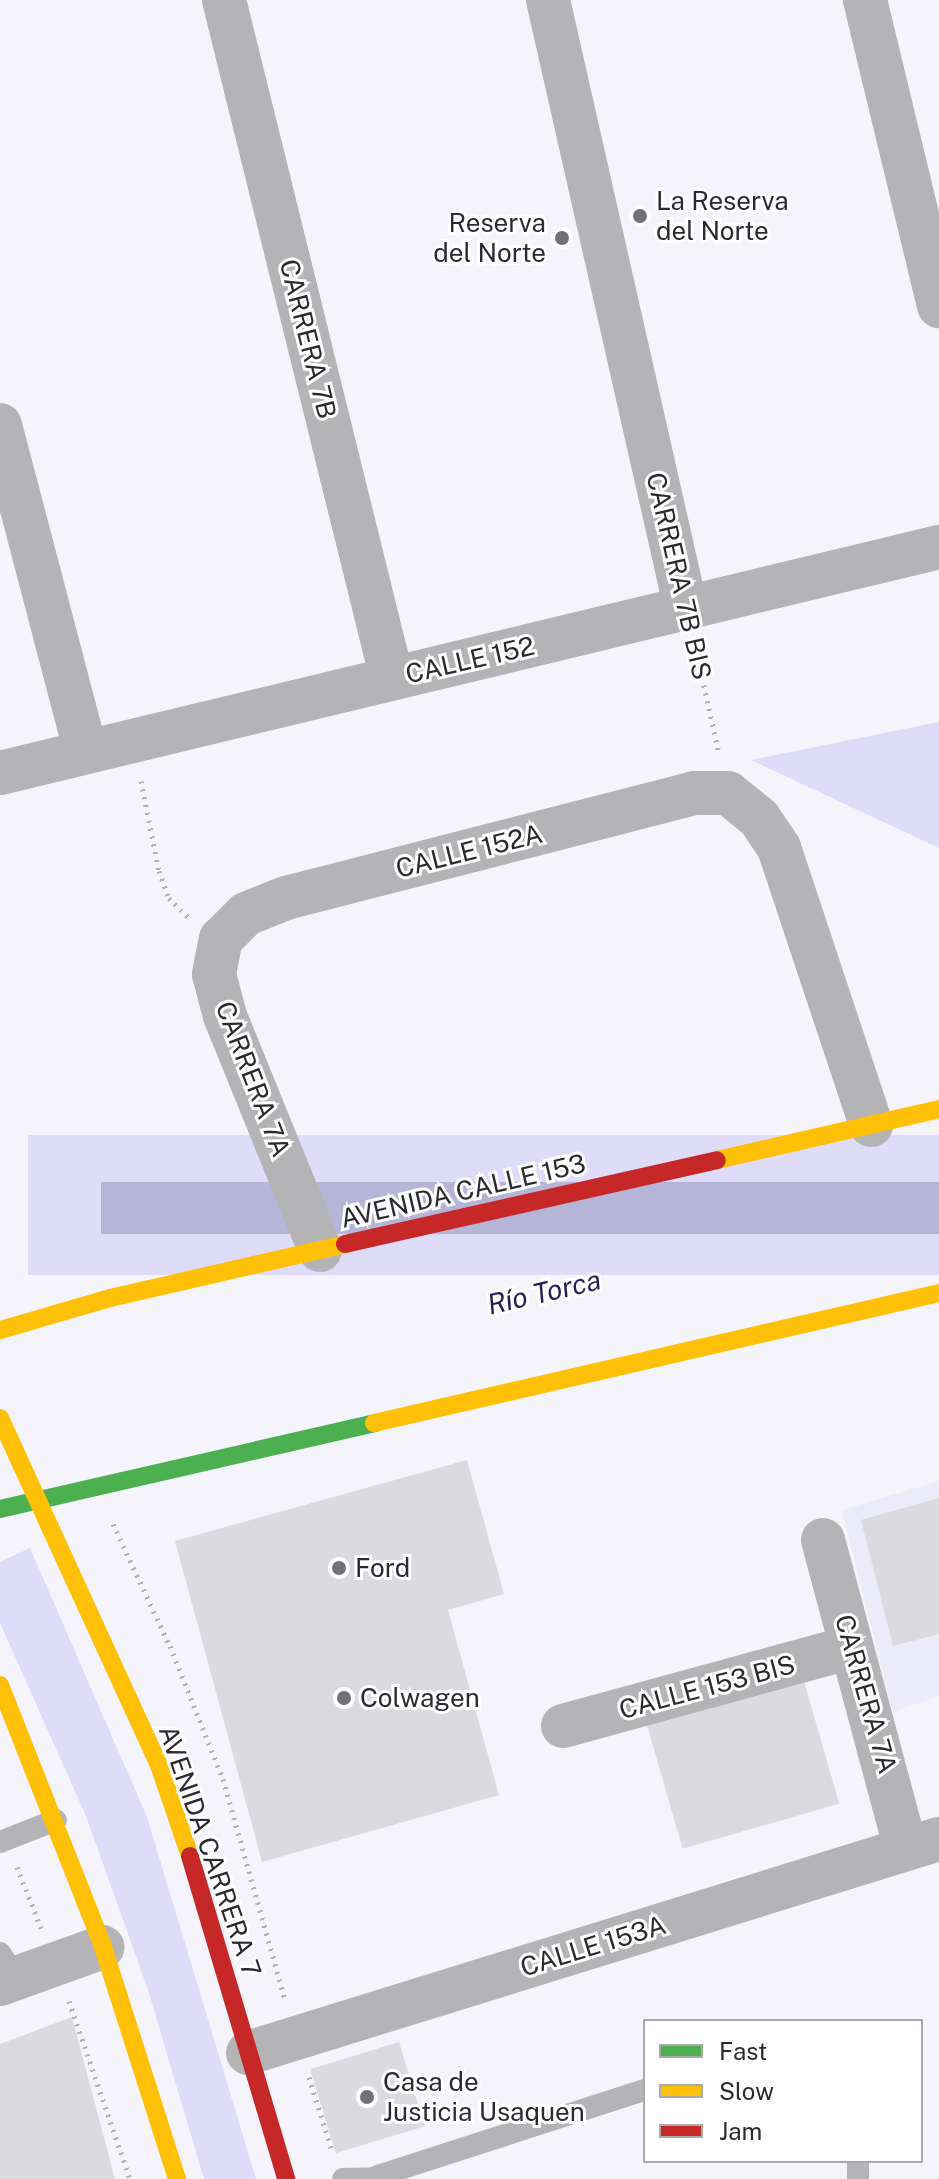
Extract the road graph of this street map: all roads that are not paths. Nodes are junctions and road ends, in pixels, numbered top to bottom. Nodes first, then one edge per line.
1 (224, 0) edge
2 (548, 0) edge
3 (865, 0) edge
4 (939, 306) edge
5 (0, 425) edge
6 (939, 547) edge
7 (686, 609) junction
8 (392, 679) junction
9 (86, 752) junction
10 (0, 773) edge
11 (221, 939) joint
12 (939, 1109) edge
13 (871, 1125) junction
14 (320, 1250) junction
15 (939, 1293) edge
16 (0, 1330) edge
17 (0, 1418) edge
18 (38, 1500) junction
19 (0, 1509) edge
20 (823, 1540) dead end
21 (851, 1647) junction
22 (0, 1685) edge
23 (563, 1726) dead end
24 (56, 1820) junction
25 (0, 1842) edge
26 (923, 1844) edge
27 (103, 1947) junction
28 (6, 1972) edge
29 (248, 2053) junction
30 (643, 2091) edge
31 (340, 2172) edge
32 (387, 2178) edge
33 (177, 2179) edge
34 (286, 2179) edge

1 - 8 street, CARRERA 7B
2 - 7 street, CARRERA 7B BIS
3 - 4 street
5 - 9 street
6 - 7 street, CALLE 152
7 - 8 street, CALLE 152
8 - 9 street, CALLE 152
9 - 10 street, CALLE 152
11 - 13 street, CALLE 152A
11 - 14 street, CARRERA 7A
12 - 13 main road, AVENIDA CALLE 153
13 - 14 main road, AVENIDA CALLE 153
14 - 16 main road, AVENIDA CALLE 153
15 - 18 main road
17 - 18 main road, AVENIDA CARRERA 7
18 - 19 main road
18 - 29 main road, AVENIDA CARRERA 7
20 - 21 street, CARRERA 7A
21 - 23 street, CALLE 153 BIS
21 - 26 street, CARRERA 7A
22 - 24 main road
24 - 25 lane
24 - 27 main road
26 - 29 street, CALLE 153A
27 - 28 street
27 - 33 main road
29 - 34 main road, AVENIDA CARRERA 7
30 - 32 lane
31 - 32 lane

